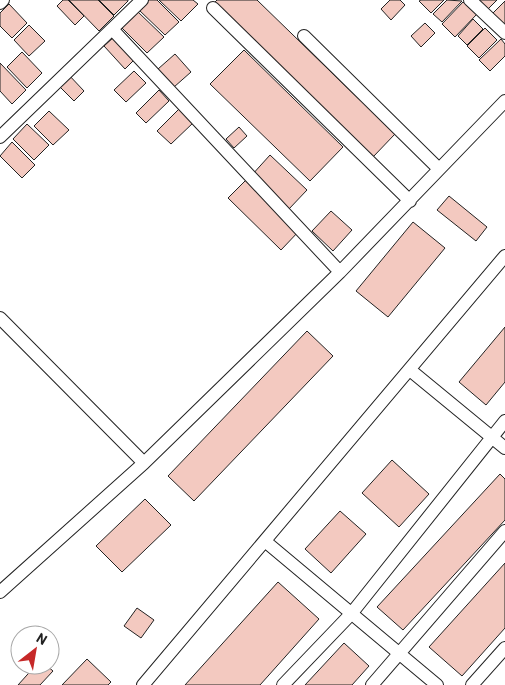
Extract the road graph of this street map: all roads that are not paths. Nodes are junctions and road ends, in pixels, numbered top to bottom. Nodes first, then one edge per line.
1 (3, 0) edge
2 (142, 0) edge
3 (470, 0) edge
4 (0, 3) edge
5 (213, 8) dead end
6 (112, 29) junction
7 (505, 33) edge
8 (304, 36) dead end
9 (505, 101) edge
10 (0, 137) edge
11 (439, 169) junction
12 (410, 201) junction
13 (505, 256) edge
14 (340, 272) junction
15 (0, 318) edge
16 (410, 370) junction
17 (505, 421) edge
18 (492, 437) junction
19 (505, 448) edge
20 (144, 462) junction
21 (505, 531) edge
22 (266, 542) junction
23 (0, 592) edge
24 (351, 614) junction
25 (505, 648) edge
26 (400, 654) junction
27 (143, 685) edge
28 (283, 685) edge
29 (372, 685) edge
30 (437, 685) edge
31 (472, 685) edge

1 - 4 street
2 - 6 street
3 - 7 street
5 - 12 street
6 - 10 street
6 - 14 street
8 - 11 street
9 - 11 street
11 - 12 street
12 - 14 street
13 - 16 street
14 - 20 street
15 - 20 street
16 - 18 street
16 - 22 street
17 - 18 street
18 - 19 street
18 - 24 street
20 - 23 street
21 - 26 street
22 - 24 street
22 - 27 street
24 - 26 street
24 - 28 street
25 - 31 street
26 - 29 street
26 - 30 street

